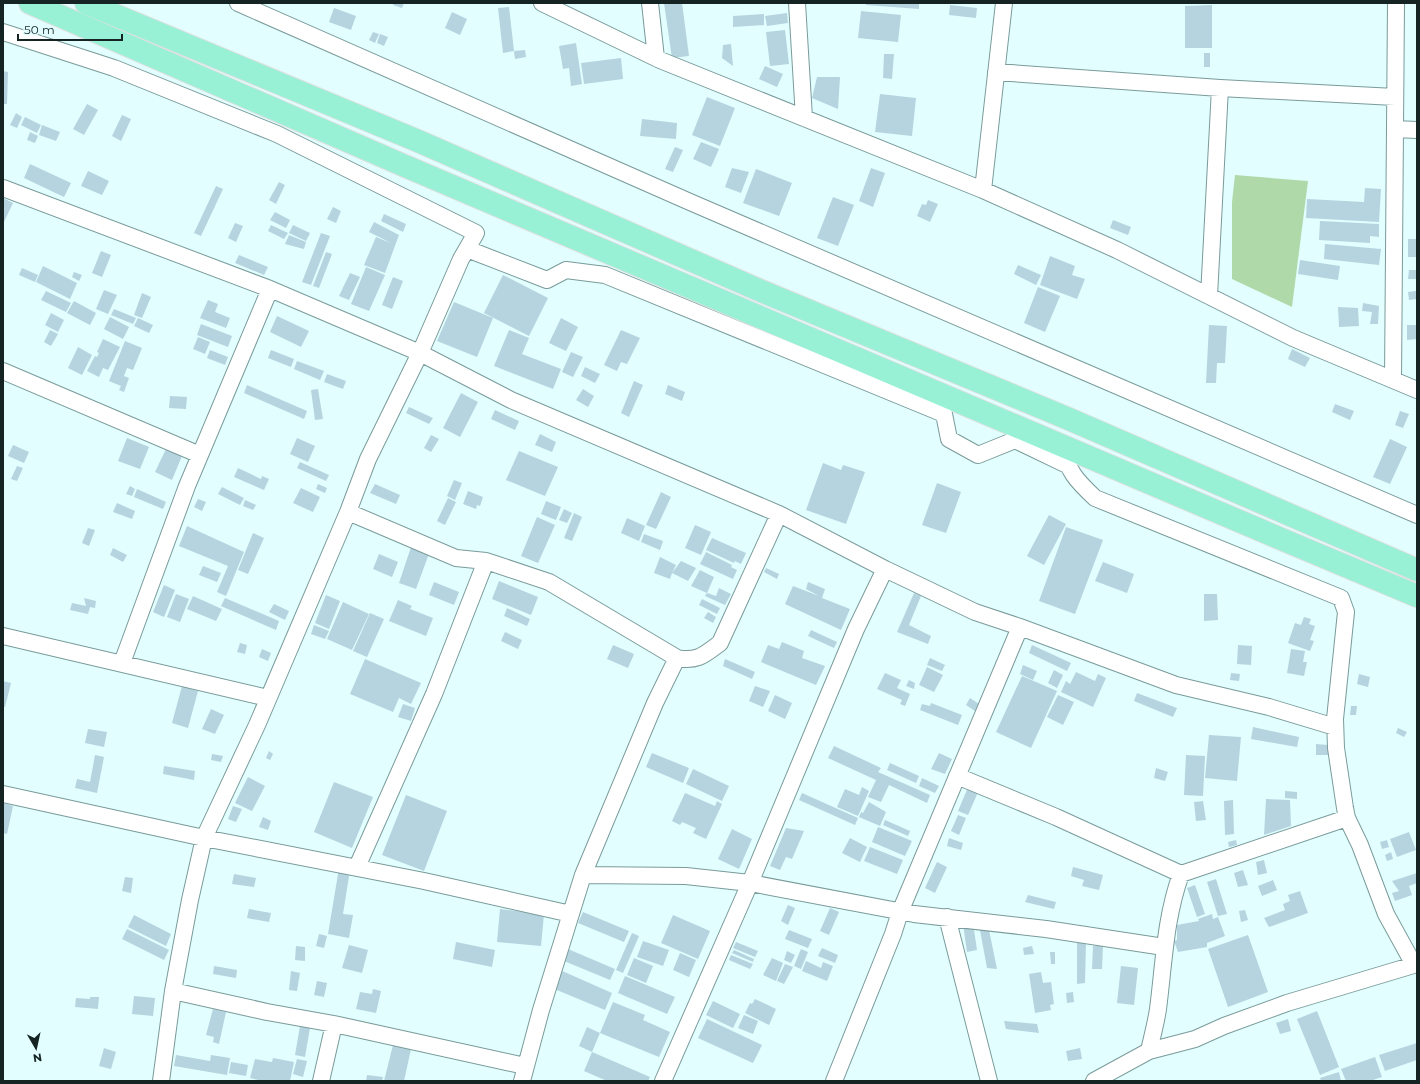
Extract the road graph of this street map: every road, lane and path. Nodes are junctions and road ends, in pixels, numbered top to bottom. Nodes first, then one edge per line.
1 (30, 3) edge
2 (86, 3) edge
3 (238, 3) edge
4 (542, 3) edge
5 (650, 3) edge
6 (797, 3) edge
7 (1004, 3) edge
8 (1396, 3) edge
9 (3, 32) edge
10 (656, 58) junction
11 (996, 72) junction
12 (1220, 88) junction
13 (1395, 97) junction
14 (804, 118) junction
15 (1396, 129) junction
16 (1417, 130) edge
17 (3, 188) edge
18 (983, 190) junction
19 (467, 249) junction
20 (270, 289) junction
21 (1209, 296) junction
22 (420, 353) junction
23 (3, 371) edge
24 (1392, 379) junction
25 (1417, 390) edge
26 (200, 455) junction
27 (1064, 455) junction
28 (348, 512) junction
29 (779, 514) junction
30 (1417, 515) edge
31 (486, 561) junction
32 (884, 569) junction
33 (1417, 570) edge
34 (1417, 596) edge
35 (1020, 627) junction
36 (3, 636) edge
37 (677, 658) junction
38 (122, 663) junction
39 (268, 698) junction
40 (1335, 727) junction
41 (958, 776) junction
42 (3, 794) edge
43 (1347, 818) junction
44 (204, 838) junction
45 (357, 867) junction
46 (1181, 874) junction
47 (583, 875) junction
48 (750, 883) junction
49 (900, 912) junction
50 (571, 914) junction
51 (947, 917) junction
52 (1164, 947) junction
53 (1416, 964) edge
54 (173, 991) junction
55 (334, 1024) junction
56 (1149, 1051) junction
57 (524, 1074) edge
58 (161, 1081) edge
59 (321, 1081) edge
60 (663, 1081) edge
61 (834, 1081) edge
62 (989, 1081) edge
63 (1094, 1081) edge

1 - 27 main road
2 - 33 main road
3 - 30 street
4 - 10 street
5 - 10 street
6 - 14 street
7 - 11 street
8 - 13 street
9 - 19 street
10 - 14 street
11 - 12 street
11 - 18 street
12 - 13 street
12 - 21 street
13 - 15 street
14 - 18 street
15 - 16 street
15 - 24 street
17 - 20 street
18 - 21 street
19 - 22 street
19 - 27 street
20 - 22 street
20 - 26 street
21 - 24 street
22 - 28 street
22 - 29 street
23 - 26 street
24 - 25 street
26 - 38 street
27 - 34 main road
27 - 40 street
28 - 31 street
28 - 39 street
29 - 32 street
29 - 37 street
31 - 37 street
31 - 45 street
32 - 35 street
32 - 48 street
35 - 40 street
35 - 41 street
36 - 38 street
37 - 47 street
38 - 39 street
39 - 44 street
40 - 43 street
41 - 46 street
41 - 49 street
42 - 44 street
43 - 46 street
43 - 53 street
44 - 45 street
44 - 54 street
45 - 50 street
46 - 52 street
47 - 48 street
47 - 50 street
48 - 49 street
48 - 60 street
49 - 51 street
49 - 61 street
50 - 57 street
51 - 52 street
51 - 62 street
52 - 56 street
53 - 56 street
54 - 55 street
54 - 58 street
55 - 57 street
55 - 59 street
56 - 63 street

